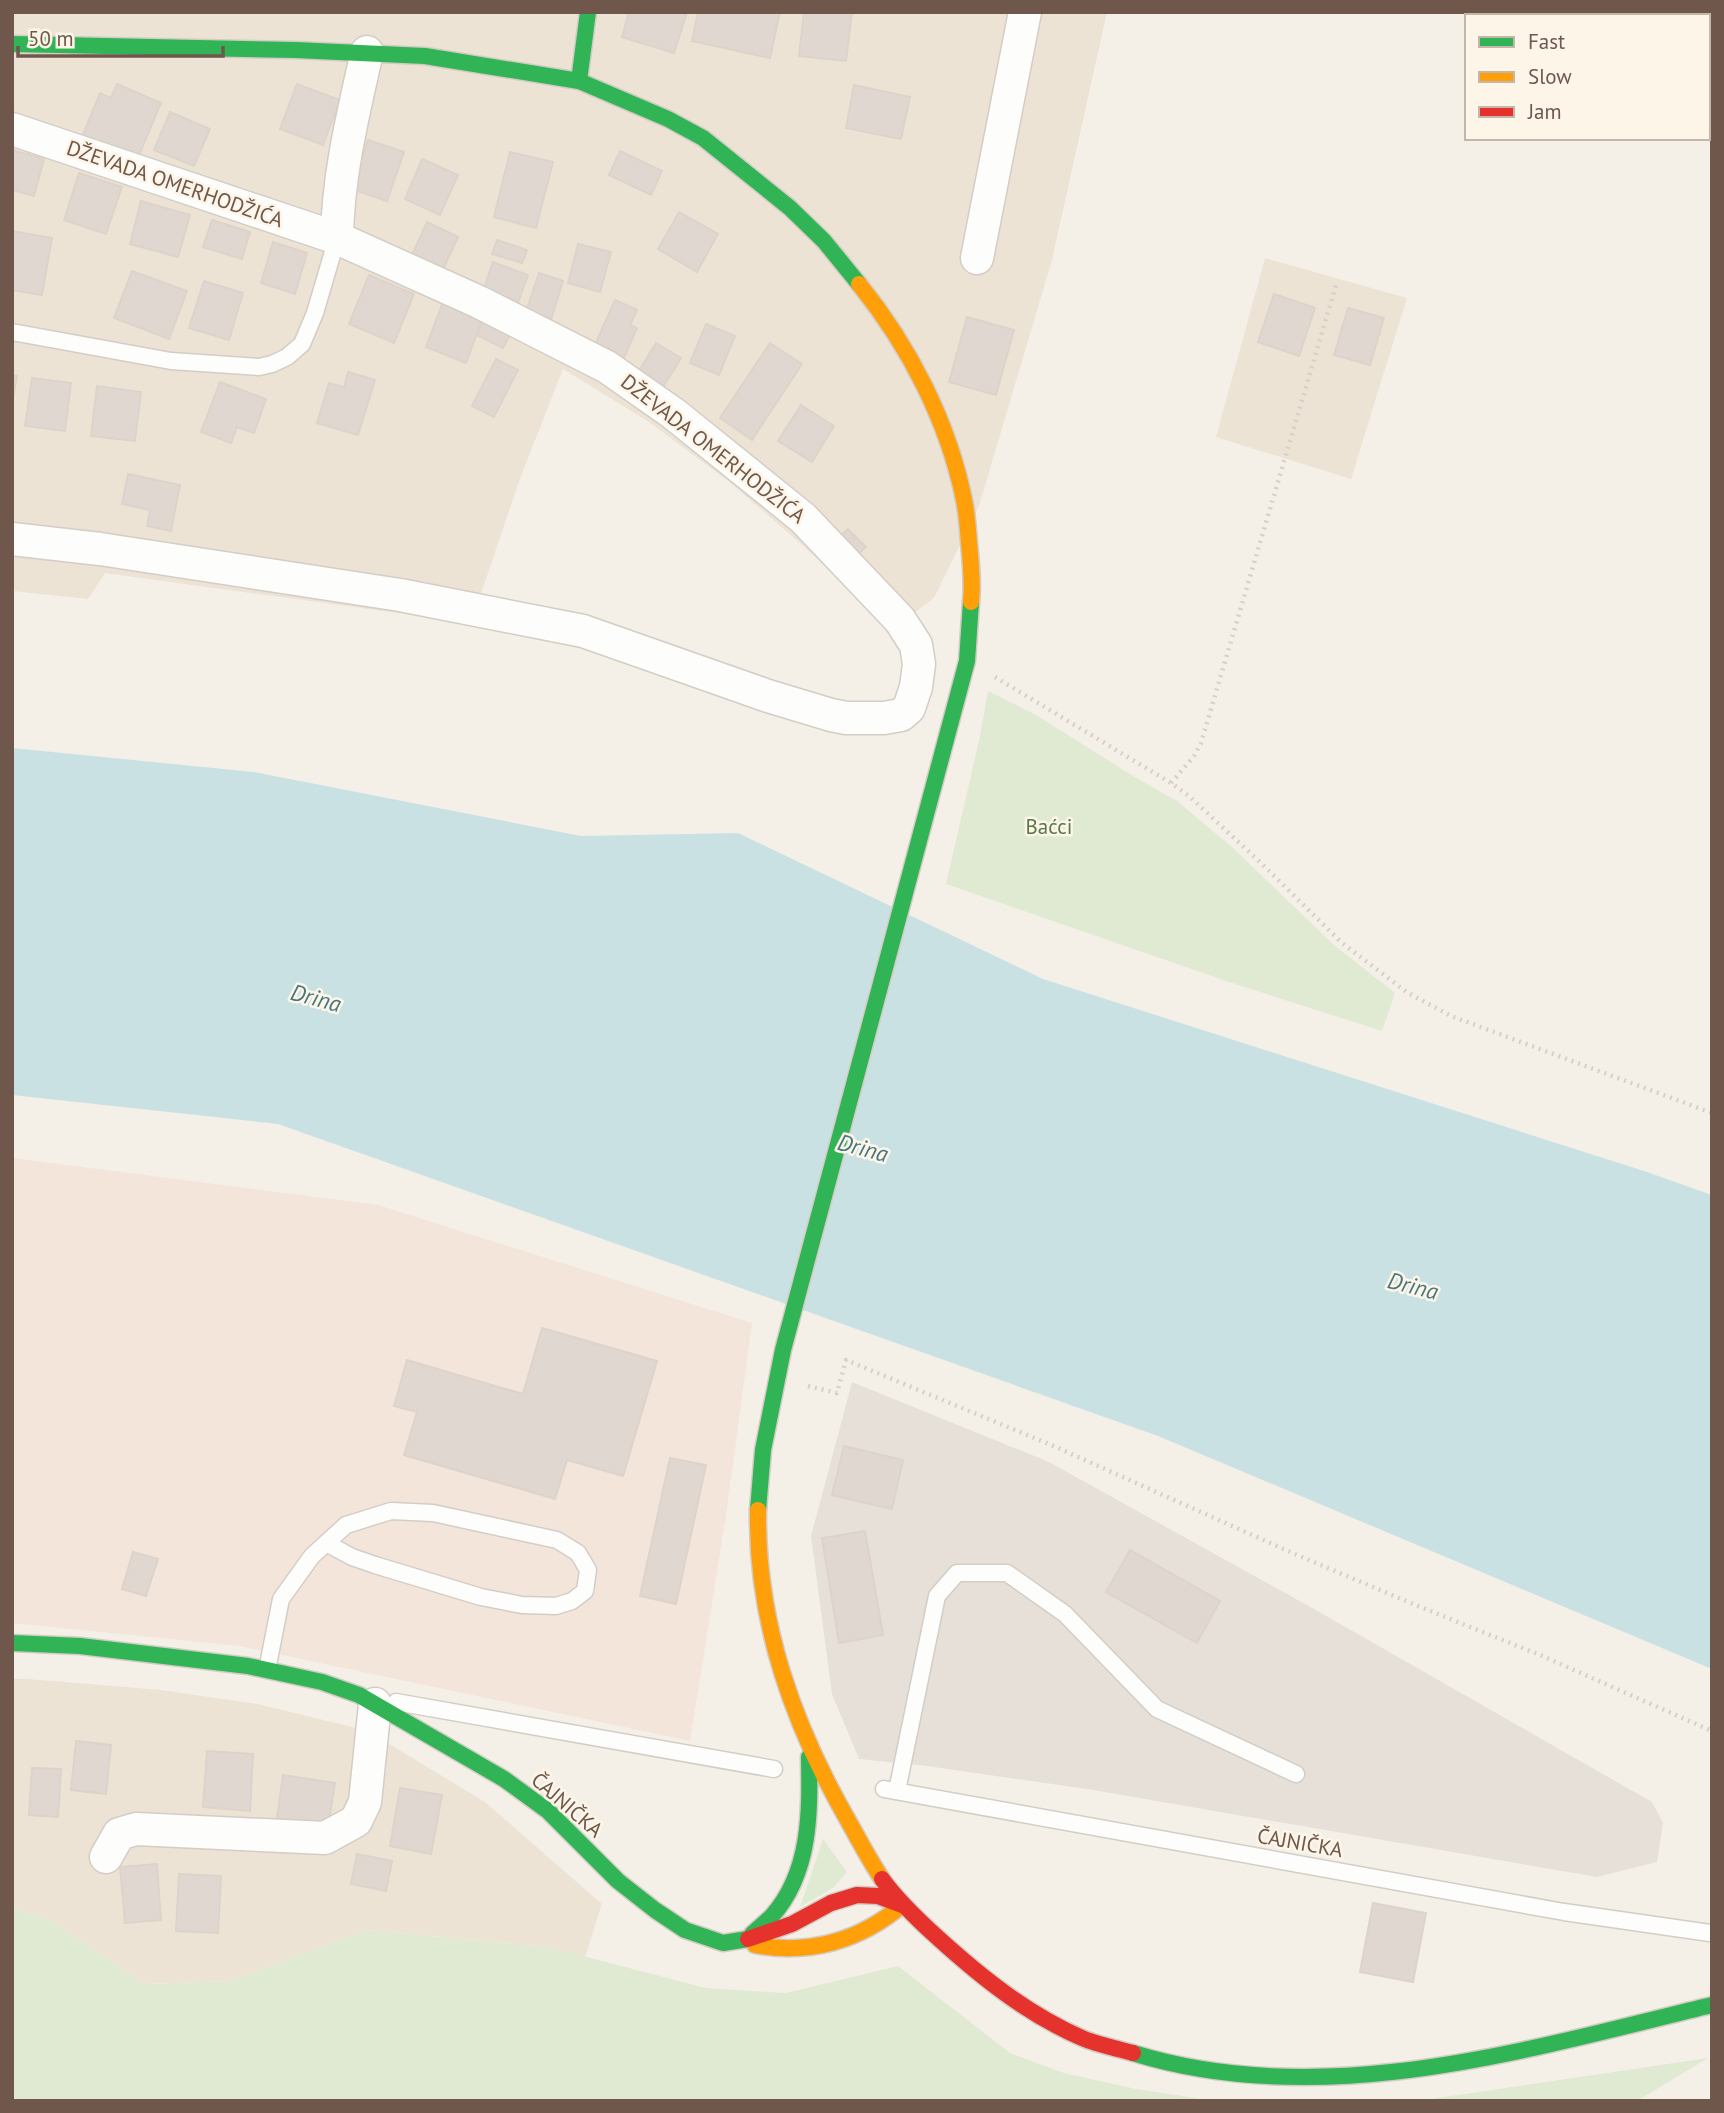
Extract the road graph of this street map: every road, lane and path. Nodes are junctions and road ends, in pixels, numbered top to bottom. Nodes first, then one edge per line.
1 (588, 12) edge
2 (1025, 12) edge
3 (12, 44) edge
4 (367, 52) junction
5 (579, 81) junction
6 (12, 129) edge
7 (337, 238) junction
8 (977, 258) dead end
9 (1336, 285) dead end
10 (12, 332) edge
11 (12, 539) edge
12 (967, 661) junction
13 (1171, 783) junction
14 (1712, 1112) edge
15 (777, 1378) junction
16 (326, 1543) junction
17 (12, 1643) edge
18 (267, 1670) junction
19 (367, 1700) junction
20 (1712, 1731) edge
21 (809, 1746) junction
22 (774, 1769) dead end
23 (1296, 1774) dead end
24 (106, 1857) dead end
25 (902, 1905) junction
26 (1710, 1933) dead end
27 (742, 1941) junction
28 (1712, 2006) edge

1 - 5 main road
2 - 8 street
3 - 4 main road
4 - 5 main road
4 - 7 street
5 - 12 main road
6 - 7 street, DŽEVADA OMERHODŽIĆA
7 - 10 lane
7 - 11 street, DŽEVADA OMERHODŽIĆA
9 - 13 path
12 - 13 path
12 - 15 main road
13 - 14 path
15 - 20 path
15 - 21 main road
16 - 16 lane
16 - 18 lane
17 - 18 main road, ČAJNIČKA
18 - 19 main road, ČAJNIČKA
19 - 22 lane, ČAJNIČKA
19 - 24 street
19 - 27 main road, ČAJNIČKA
21 - 25 main road
21 - 27 main road
23 - 26 lane, ČAJNIČKA
25 - 27 main road, ČAJNIČKA
25 - 27 main road, ČAJNIČKA
25 - 28 main road

